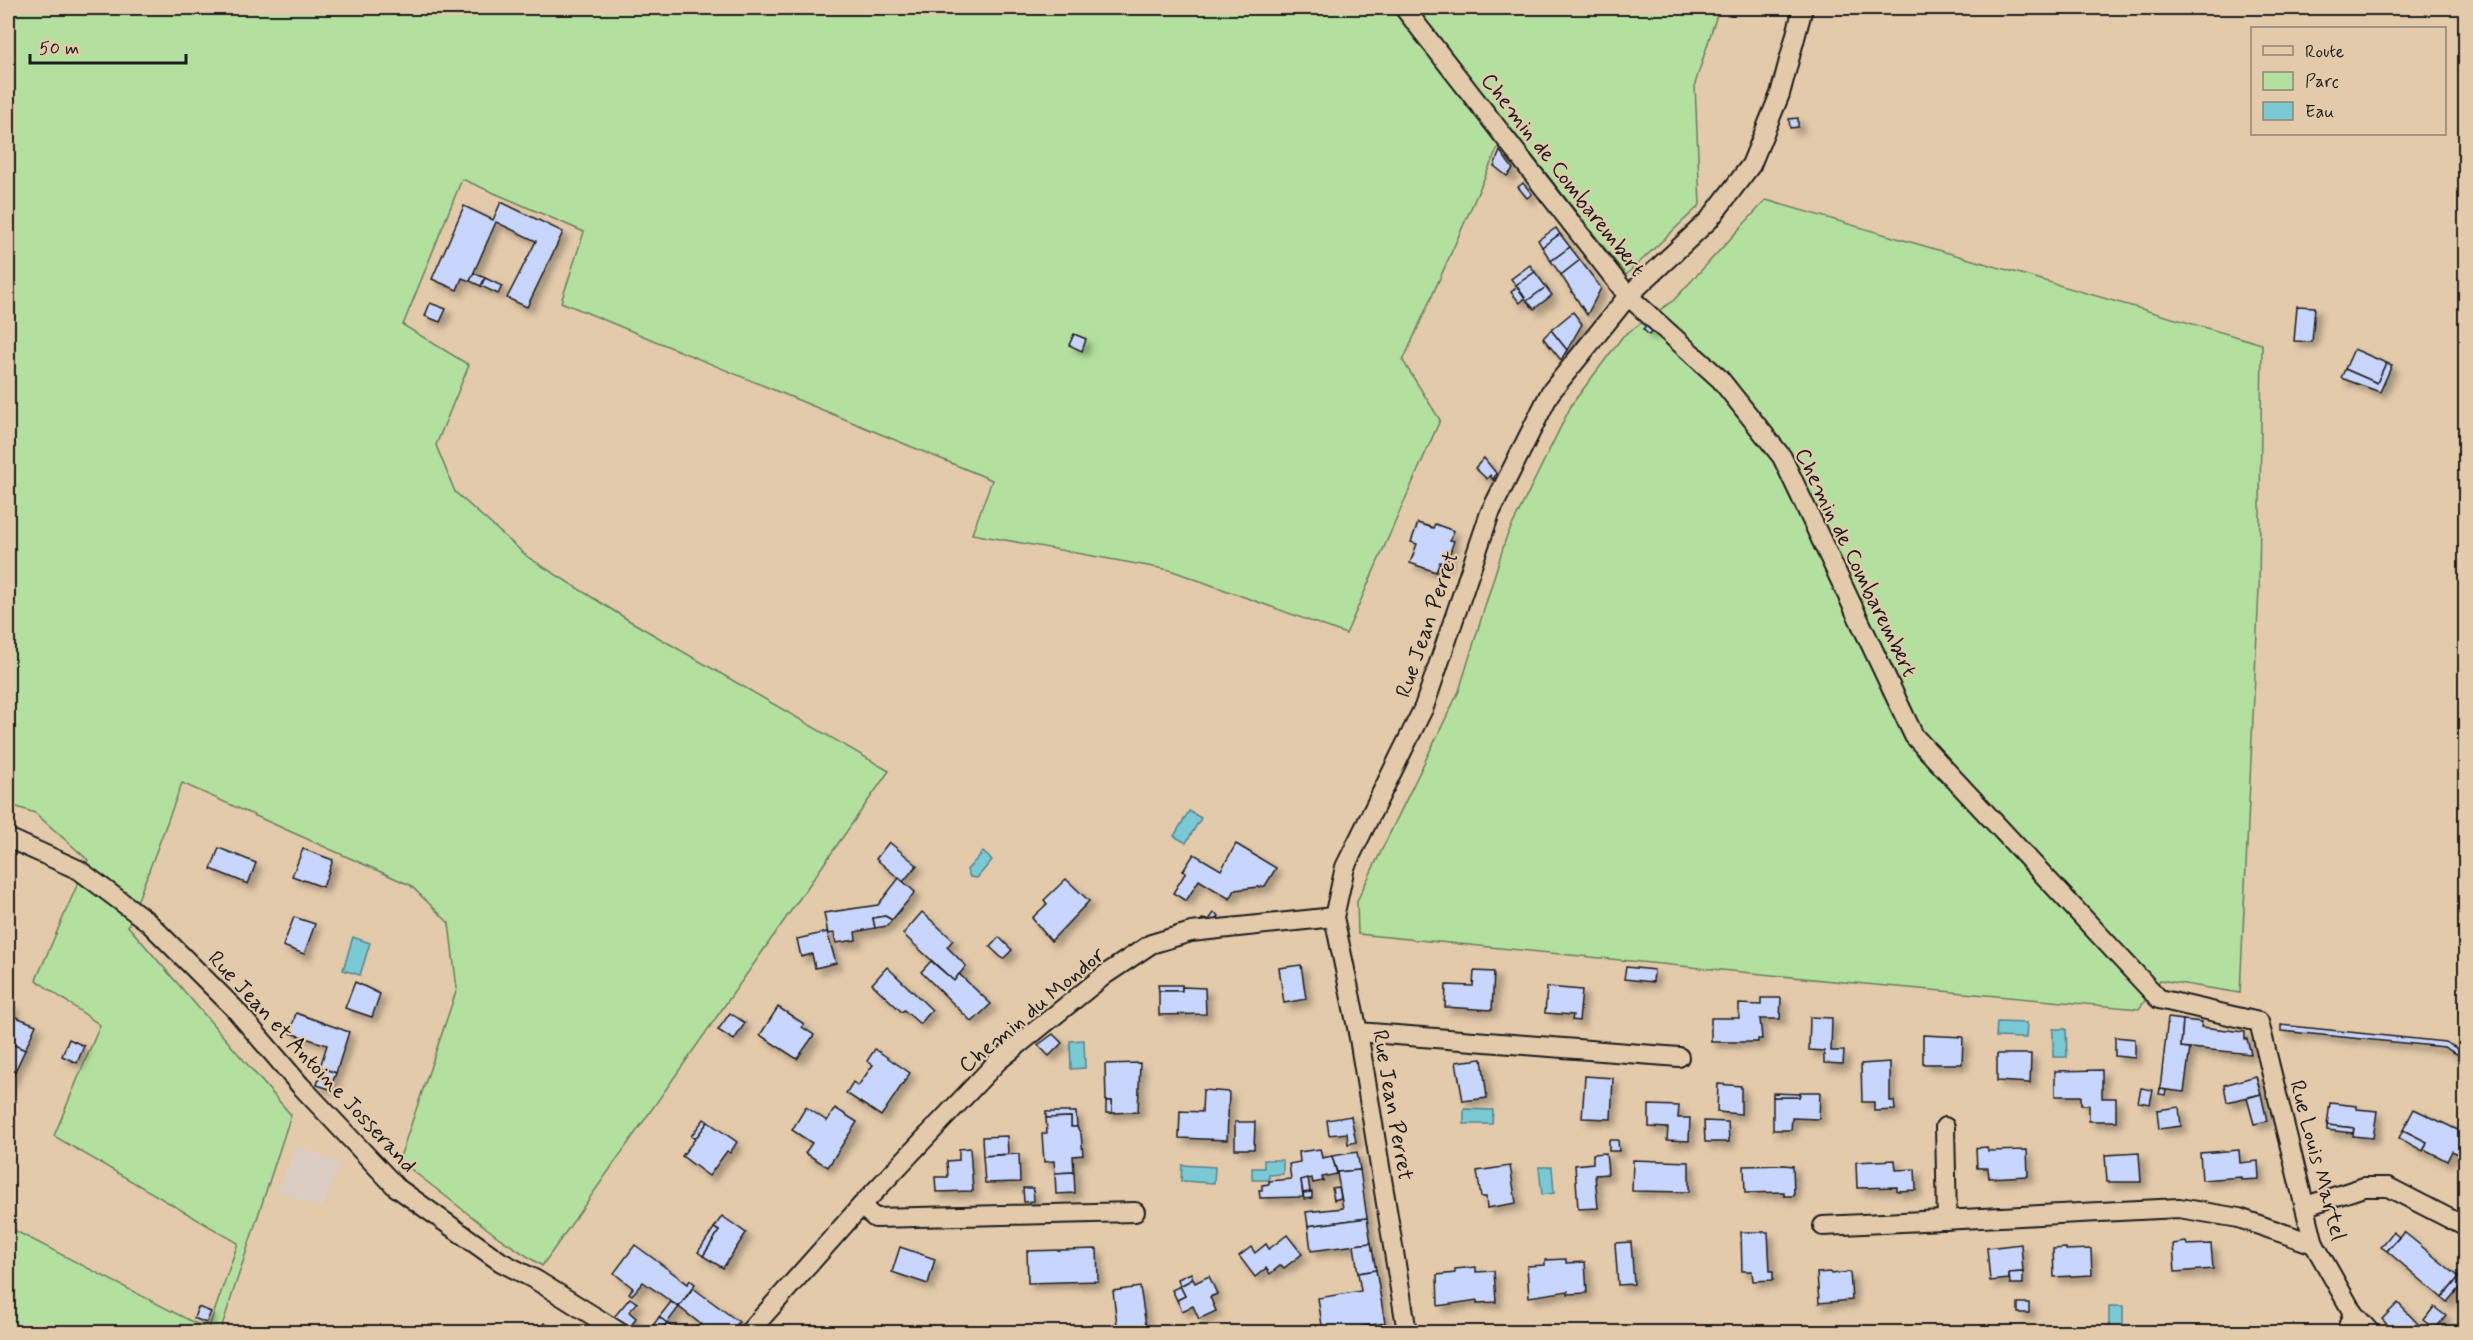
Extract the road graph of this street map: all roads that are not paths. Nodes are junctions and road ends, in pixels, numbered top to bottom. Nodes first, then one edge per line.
1 (1404, 8) edge
2 (1803, 8) edge
3 (1628, 296) junction
4 (8, 838) edge
5 (1334, 917) junction
6 (2259, 1022) joint
7 (1358, 1032) junction
8 (1678, 1057) dead end
9 (1946, 1127) dead end
10 (861, 1206) junction
11 (2306, 1206) junction
12 (1134, 1212) dead end
13 (1947, 1220) junction
14 (1823, 1226) dead end
15 (2466, 1227) edge
16 (2314, 1244) junction
17 (2354, 1313) junction
18 (619, 1332) edge
19 (749, 1332) edge
20 (1407, 1332) edge
21 (2346, 1332) edge
22 (2370, 1332) edge

1 - 3 street, Chemin de Combarembert
2 - 3 street, Rue Jean Perret
3 - 5 street, Rue Jean Perret
3 - 6 street, Chemin de Combarembert
4 - 18 street, Rue Jean et Antoine Josserand
5 - 7 street, Rue Jean Perret
5 - 10 street, Chemin du Mondor
6 - 11 street, Rue Louis Martel
7 - 8 street
7 - 20 street, Rue Jean Perret
9 - 13 street
10 - 12 street
10 - 19 street, Chemin du Mondor
11 - 15 street
11 - 16 street, Rue Louis Martel
13 - 14 street
13 - 16 street
16 - 17 street, Rue Louis Martel
17 - 21 street
17 - 22 street, Rue Louis Martel

